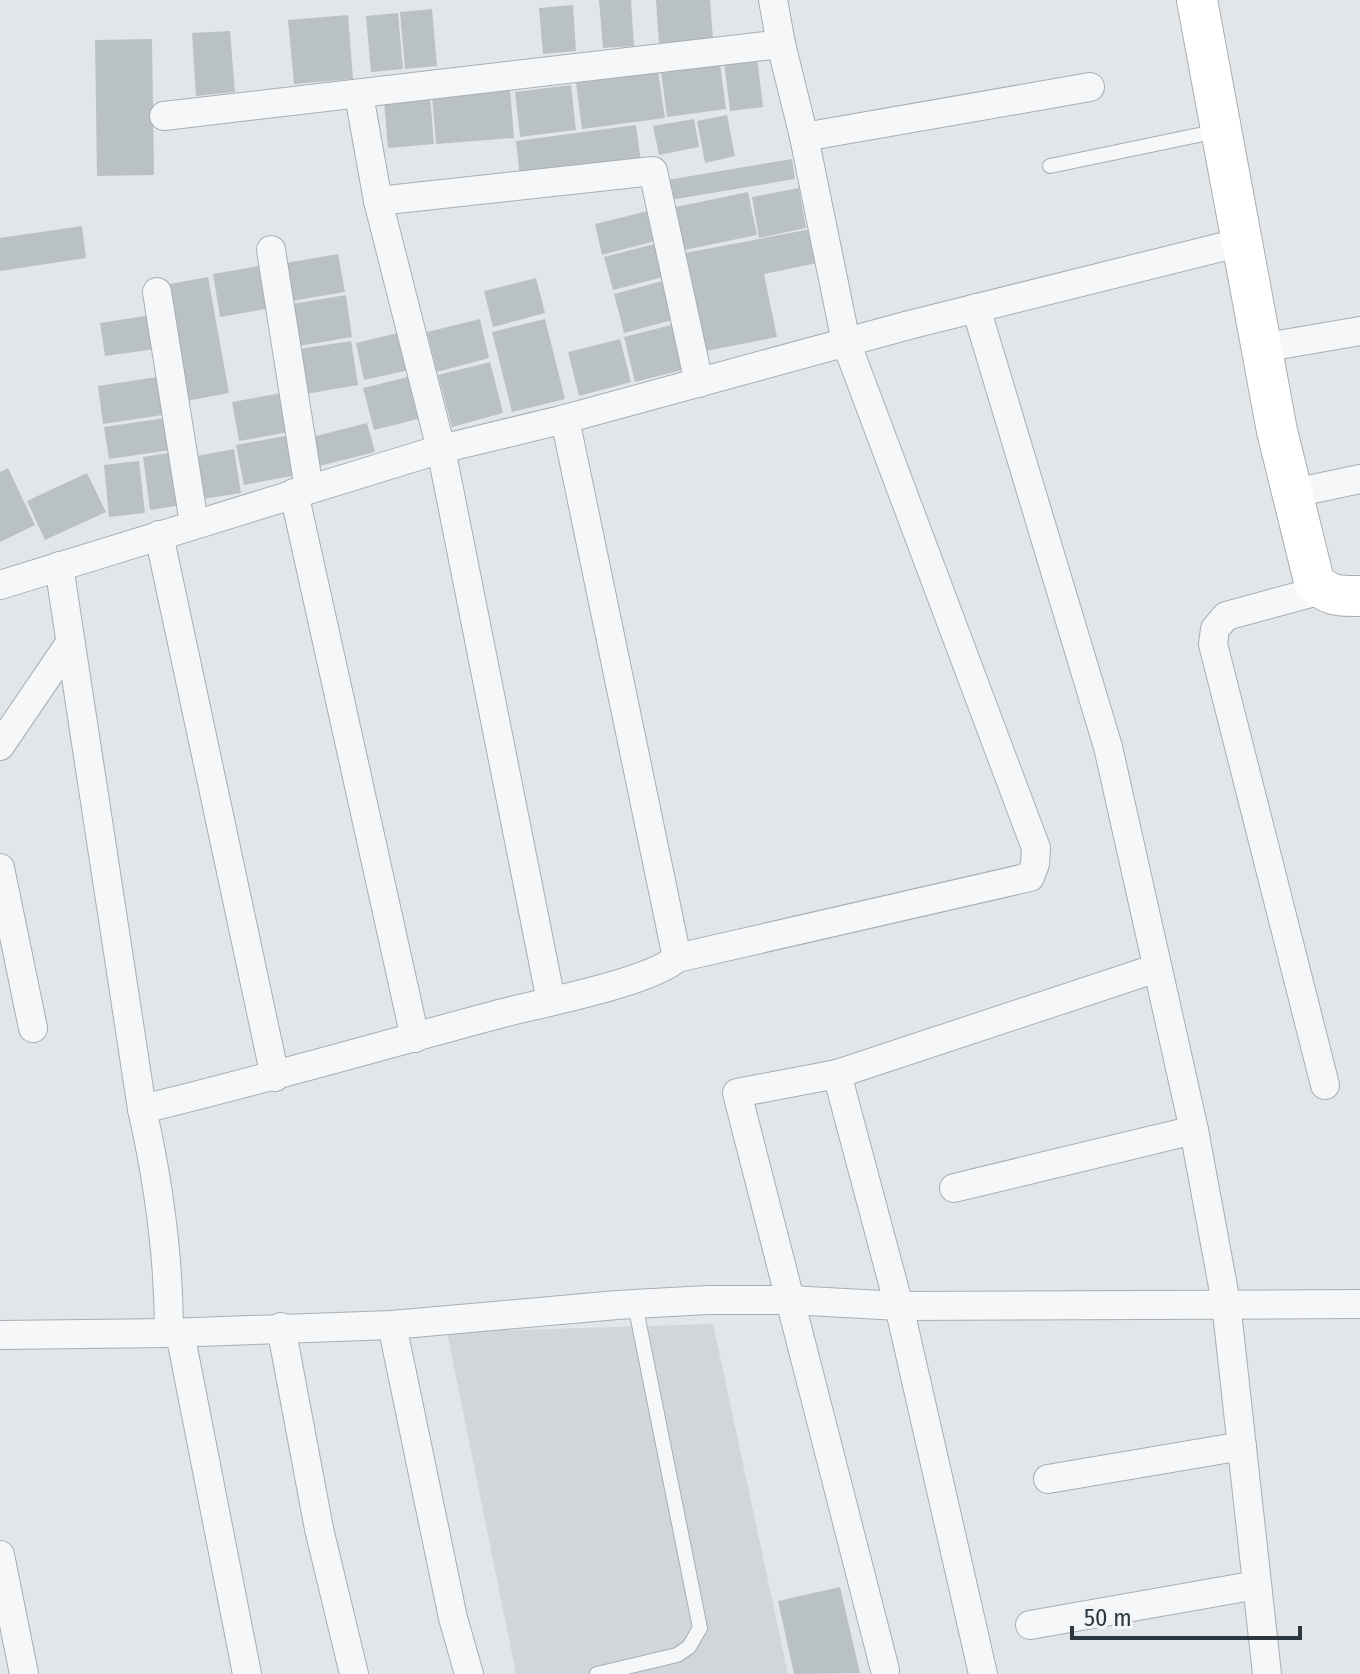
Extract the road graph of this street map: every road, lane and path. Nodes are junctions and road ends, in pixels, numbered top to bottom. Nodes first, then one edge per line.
1 (773, 0) edge
2 (1197, 0) edge
3 (781, 44) junction
4 (1090, 87) dead end
5 (359, 95) junction
6 (164, 116) dead end
7 (1222, 131) junction
8 (804, 137) junction
9 (1050, 166) dead end
10 (378, 201) junction
11 (1242, 242) junction
12 (271, 250) dead end
13 (157, 292) dead end
14 (976, 308) junction
15 (1360, 331) edge
16 (846, 342) junction
17 (1261, 348) junction
18 (699, 383) junction
19 (565, 419) junction
20 (441, 449) junction
21 (1360, 479) edge
22 (301, 491) junction
23 (1294, 493) junction
24 (194, 523) junction
25 (159, 535) junction
26 (59, 566) junction
27 (0, 585) edge
28 (1341, 593) edge
29 (70, 643) junction
30 (0, 746) edge
31 (0, 868) edge
32 (677, 958) junction
33 (1157, 968) junction
34 (551, 1001) junction
35 (33, 1028) dead end
36 (415, 1038) junction
37 (837, 1074) junction
38 (275, 1077) junction
39 (1325, 1085) dead end
40 (142, 1109) junction
41 (1194, 1130) junction
42 (954, 1188) dead end
43 (790, 1300) junction
44 (1226, 1303) junction
45 (635, 1304) junction
46 (1360, 1304) edge
47 (899, 1306) junction
48 (392, 1325) junction
49 (281, 1327) junction
50 (174, 1333) junction
51 (0, 1335) edge
52 (1242, 1446) junction
53 (1048, 1479) dead end
54 (0, 1555) edge
55 (1257, 1585) junction
56 (1030, 1625) dead end
57 (885, 1670) dead end
58 (24, 1674) edge
59 (247, 1674) edge
60 (354, 1674) edge
61 (469, 1674) edge
62 (597, 1674) edge
63 (983, 1674) edge
64 (1267, 1674) edge

1 - 3 street
2 - 7 street
3 - 5 street
3 - 8 street
4 - 8 street
5 - 6 street
5 - 10 street
7 - 9 lane
7 - 11 street
8 - 16 street
10 - 18 street
10 - 20 street
11 - 14 street
11 - 17 street
12 - 22 street
13 - 24 street
14 - 16 street
14 - 33 street
15 - 17 street
16 - 18 street
16 - 32 street
17 - 23 street
18 - 19 street
19 - 20 street
19 - 32 street
20 - 22 street
20 - 34 street
21 - 23 street
22 - 24 street
22 - 36 street
23 - 28 street
24 - 25 street
25 - 26 street
25 - 38 street
26 - 27 street
26 - 29 street
28 - 39 street
29 - 30 street
29 - 40 street
31 - 35 street
32 - 34 street
33 - 37 street
33 - 41 street
34 - 36 street
36 - 38 street
37 - 43 street
37 - 47 street
38 - 40 street
40 - 50 street
41 - 42 street
41 - 44 street
43 - 45 street
43 - 47 street
43 - 57 street
44 - 46 street
44 - 47 street
44 - 52 street
45 - 48 street
45 - 62 lane
47 - 63 street
48 - 49 street
48 - 61 street
49 - 50 street
49 - 60 street
50 - 51 street
50 - 59 street
52 - 53 street
52 - 55 street
54 - 58 street
55 - 56 street
55 - 64 street

